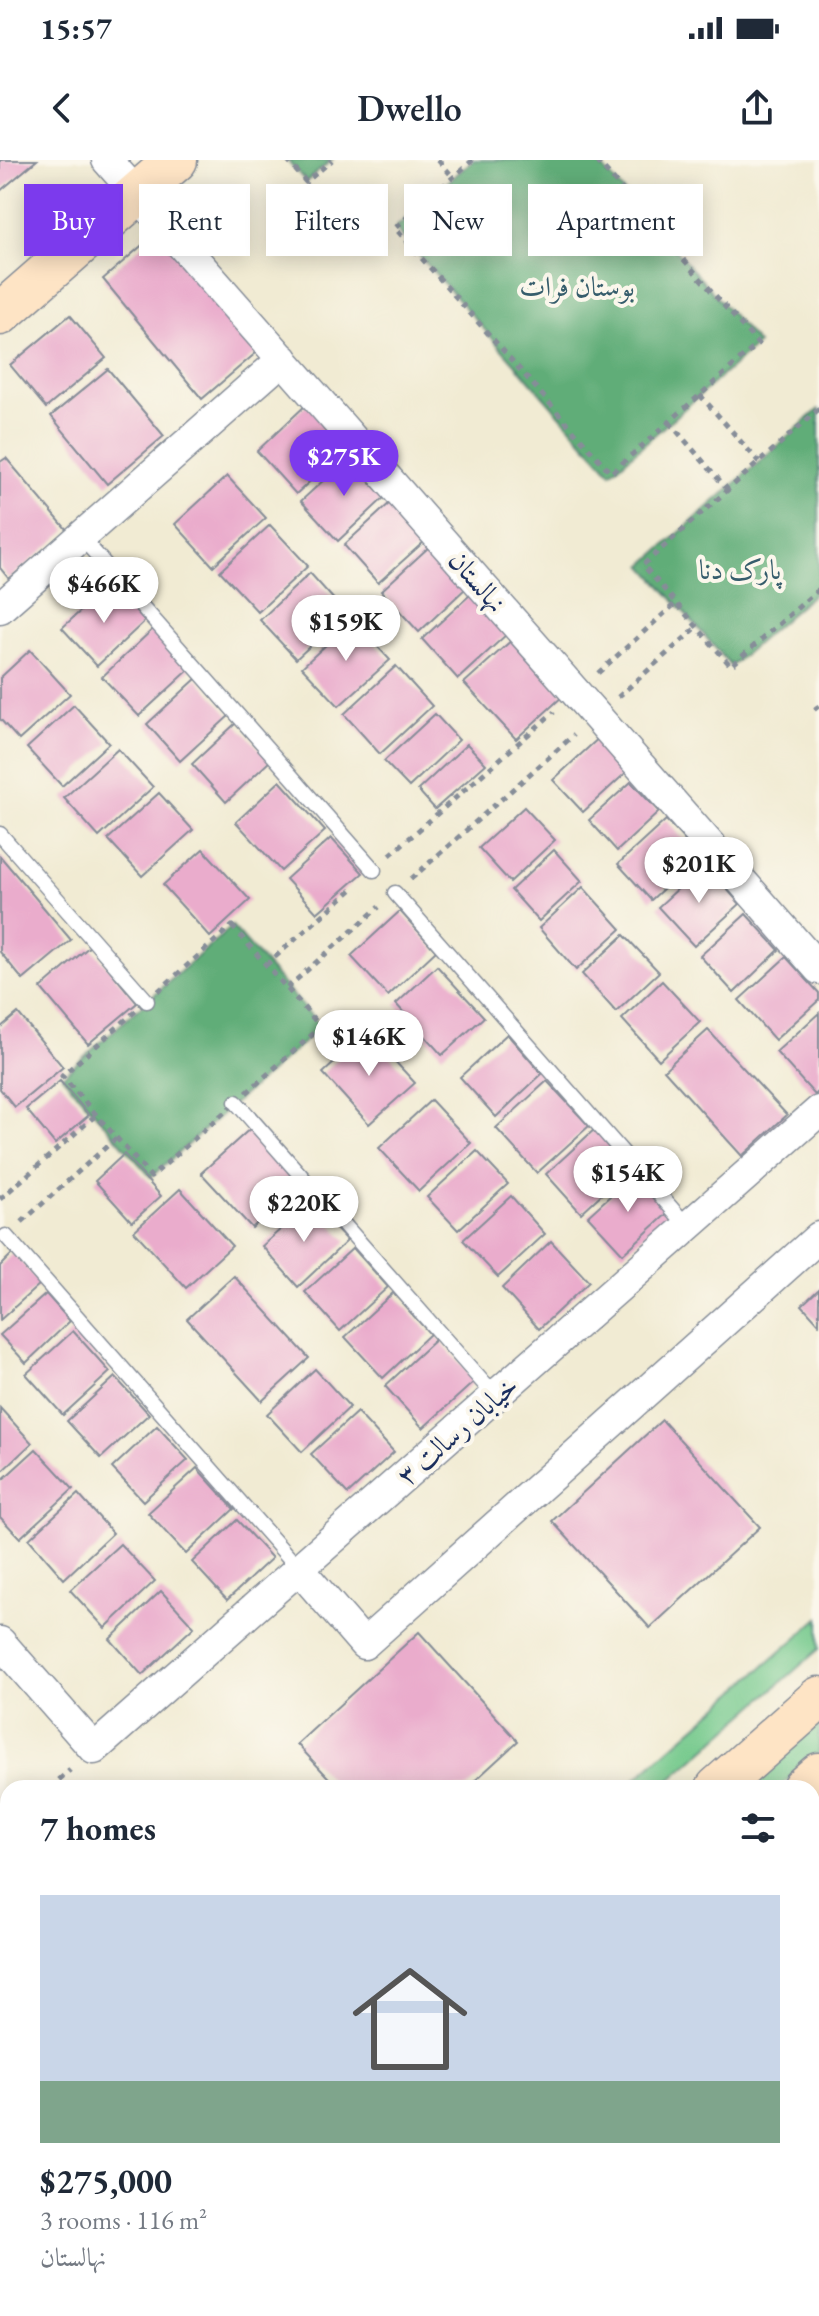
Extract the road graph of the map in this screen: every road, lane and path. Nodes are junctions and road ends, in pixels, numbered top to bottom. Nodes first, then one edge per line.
1 (107, 160) edge
2 (176, 160) edge
3 (287, 160) edge
4 (332, 160) edge
5 (438, 160) edge
6 (473, 160) edge
7 (596, 160) edge
8 (453, 177) junction
9 (137, 194) junction
10 (0, 314) edge
11 (283, 359) junction
12 (700, 395) junction
13 (819, 409) edge
14 (669, 422) junction
15 (759, 462) junction
16 (728, 490) junction
17 (81, 537) junction
18 (818, 591) edge
19 (676, 603) junction
20 (0, 608) edge
21 (697, 627) junction
22 (576, 693) junction
23 (596, 716) junction
24 (0, 834) edge
25 (374, 870) junction
26 (395, 893) junction
27 (819, 969) edge
28 (147, 1001) dead end
29 (236, 1102) dead end
30 (819, 1111) edge
31 (0, 1199) edge
32 (688, 1227) junction
33 (6, 1236) joint
34 (819, 1237) edge
35 (495, 1396) junction
36 (299, 1569) junction
37 (0, 1642) edge
38 (819, 1698) edge
39 (726, 1780) edge

1 - 9 street, نهالستان
2 - 9 street
3 - 4 path
5 - 8 path
6 - 8 path
7 - 12 path
8 - 14 path
9 - 10 street
9 - 11 street, نهالستان
11 - 17 street
11 - 22 street, نهالستان
12 - 14 path
12 - 15 path
13 - 15 path
14 - 16 path
15 - 16 path
16 - 19 path
17 - 20 street
17 - 25 lane
18 - 21 path
19 - 21 path
19 - 22 path
21 - 23 path
22 - 23 street, نهالستان
22 - 25 path
23 - 26 path
23 - 27 street, نهالستان
24 - 28 lane
25 - 26 path
26 - 32 lane
29 - 35 lane
30 - 32 street, خیابان رسالت ۳
31 - 33 path
32 - 35 street, خیابان رسالت ۳
33 - 36 lane
34 - 36 street
35 - 36 street, خیابان رسالت ۳
36 - 37 street, خیابان رسالت ۳
38 - 39 street

